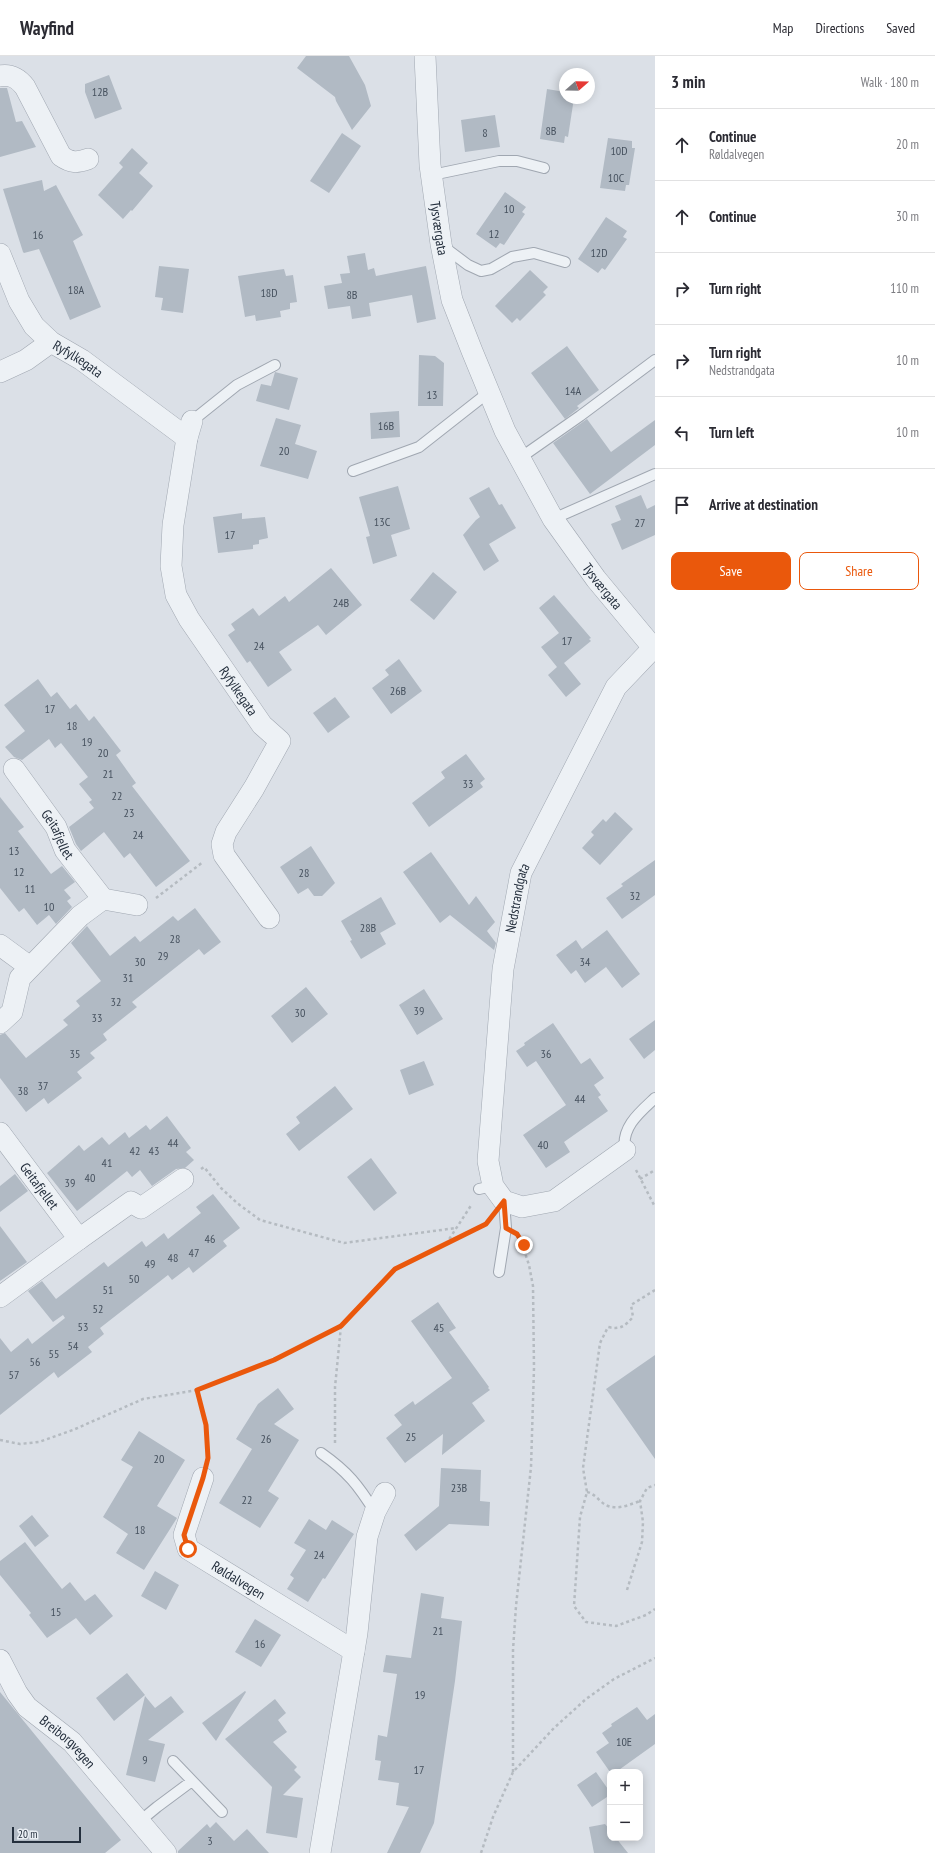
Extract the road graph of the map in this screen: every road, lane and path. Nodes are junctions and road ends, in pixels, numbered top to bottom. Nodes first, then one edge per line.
1 (424, 56) edge
2 (0, 76) edge
3 (88, 159) dead end
4 (544, 168) dead end
5 (432, 175) junction
6 (441, 244) junction
7 (0, 254) edge
8 (565, 262) dead end
9 (52, 342) junction
10 (655, 360) edge
11 (275, 365) dead end
12 (0, 372) edge
13 (489, 392) junction
14 (190, 430) junction
15 (520, 458) junction
16 (353, 471) dead end
17 (655, 474) edge
18 (554, 519) junction
19 (654, 648) edge
20 (14, 770) dead end
21 (224, 855) junction
22 (103, 899) junction
23 (136, 905) joint
24 (269, 918) dead end
25 (0, 945) edge
26 (30, 967) junction
27 (0, 1023) edge
28 (655, 1098) edge
29 (0, 1133) edge
30 (625, 1150) junction
31 (655, 1170) edge
32 (640, 1179) junction
33 (183, 1180) joint
34 (492, 1192) junction
35 (655, 1207) edge
36 (456, 1228) junction
37 (506, 1228) junction
38 (79, 1238) junction
39 (446, 1244) junction
40 (499, 1272) dead end
41 (655, 1290) edge
42 (0, 1297) edge
43 (341, 1326) junction
44 (197, 1390) junction
45 (0, 1440) edge
46 (321, 1453) dead end
47 (336, 1463) junction
48 (203, 1478) joint
49 (655, 1485) edge
50 (587, 1492) junction
51 (385, 1493) dead end
52 (640, 1501) junction
53 (375, 1512) junction
54 (627, 1590) dead end
55 (655, 1609) edge
56 (354, 1651) junction
57 (655, 1658) edge
58 (0, 1660) edge
59 (173, 1761) dead end
60 (513, 1772) junction
61 (192, 1781) junction
62 (222, 1812) dead end
63 (140, 1821) junction
64 (166, 1853) edge
65 (320, 1853) edge
66 (481, 1853) edge

1 - 5 street, Tysværgata
2 - 3 street
4 - 5 lane
5 - 6 street, Tysværgata
6 - 8 lane
6 - 13 street, Tysværgata
7 - 9 street, Ryfylkegata
9 - 12 street
9 - 14 street, Ryfylkegata
10 - 15 lane
11 - 14 lane
13 - 15 street, Tysværgata
13 - 16 lane
14 - 21 street, Ryfylkegata
15 - 18 street, Tysværgata
17 - 18 lane
18 - 19 street, Tysværgata
19 - 34 street, Nedstrandgata
20 - 22 street, Geitafjellet
21 - 23 path
21 - 24 street
22 - 23 street
22 - 26 street
25 - 26 street
26 - 27 street
28 - 30 lane
29 - 38 street, Geitafjellet
30 - 32 path
30 - 34 street
31 - 32 path
32 - 35 path
33 - 36 path
33 - 38 street
34 - 36 path
34 - 37 lane, Nedstrandgata
34 - 39 path
36 - 39 path
37 - 40 lane, Nedstrandgata
37 - 60 path
38 - 42 street
39 - 43 path
41 - 50 path
43 - 44 path
43 - 47 path
44 - 45 path
44 - 48 path
46 - 47 lane
47 - 53 lane
48 - 56 street, Røldalvegen
49 - 52 path
50 - 52 path
50 - 55 path
51 - 53 street
52 - 54 path
53 - 56 street
56 - 65 street
57 - 60 path
58 - 63 street, Breiborgvegen
59 - 61 lane
60 - 66 path
61 - 62 lane
61 - 63 lane
63 - 64 street, Breiborgvegen

